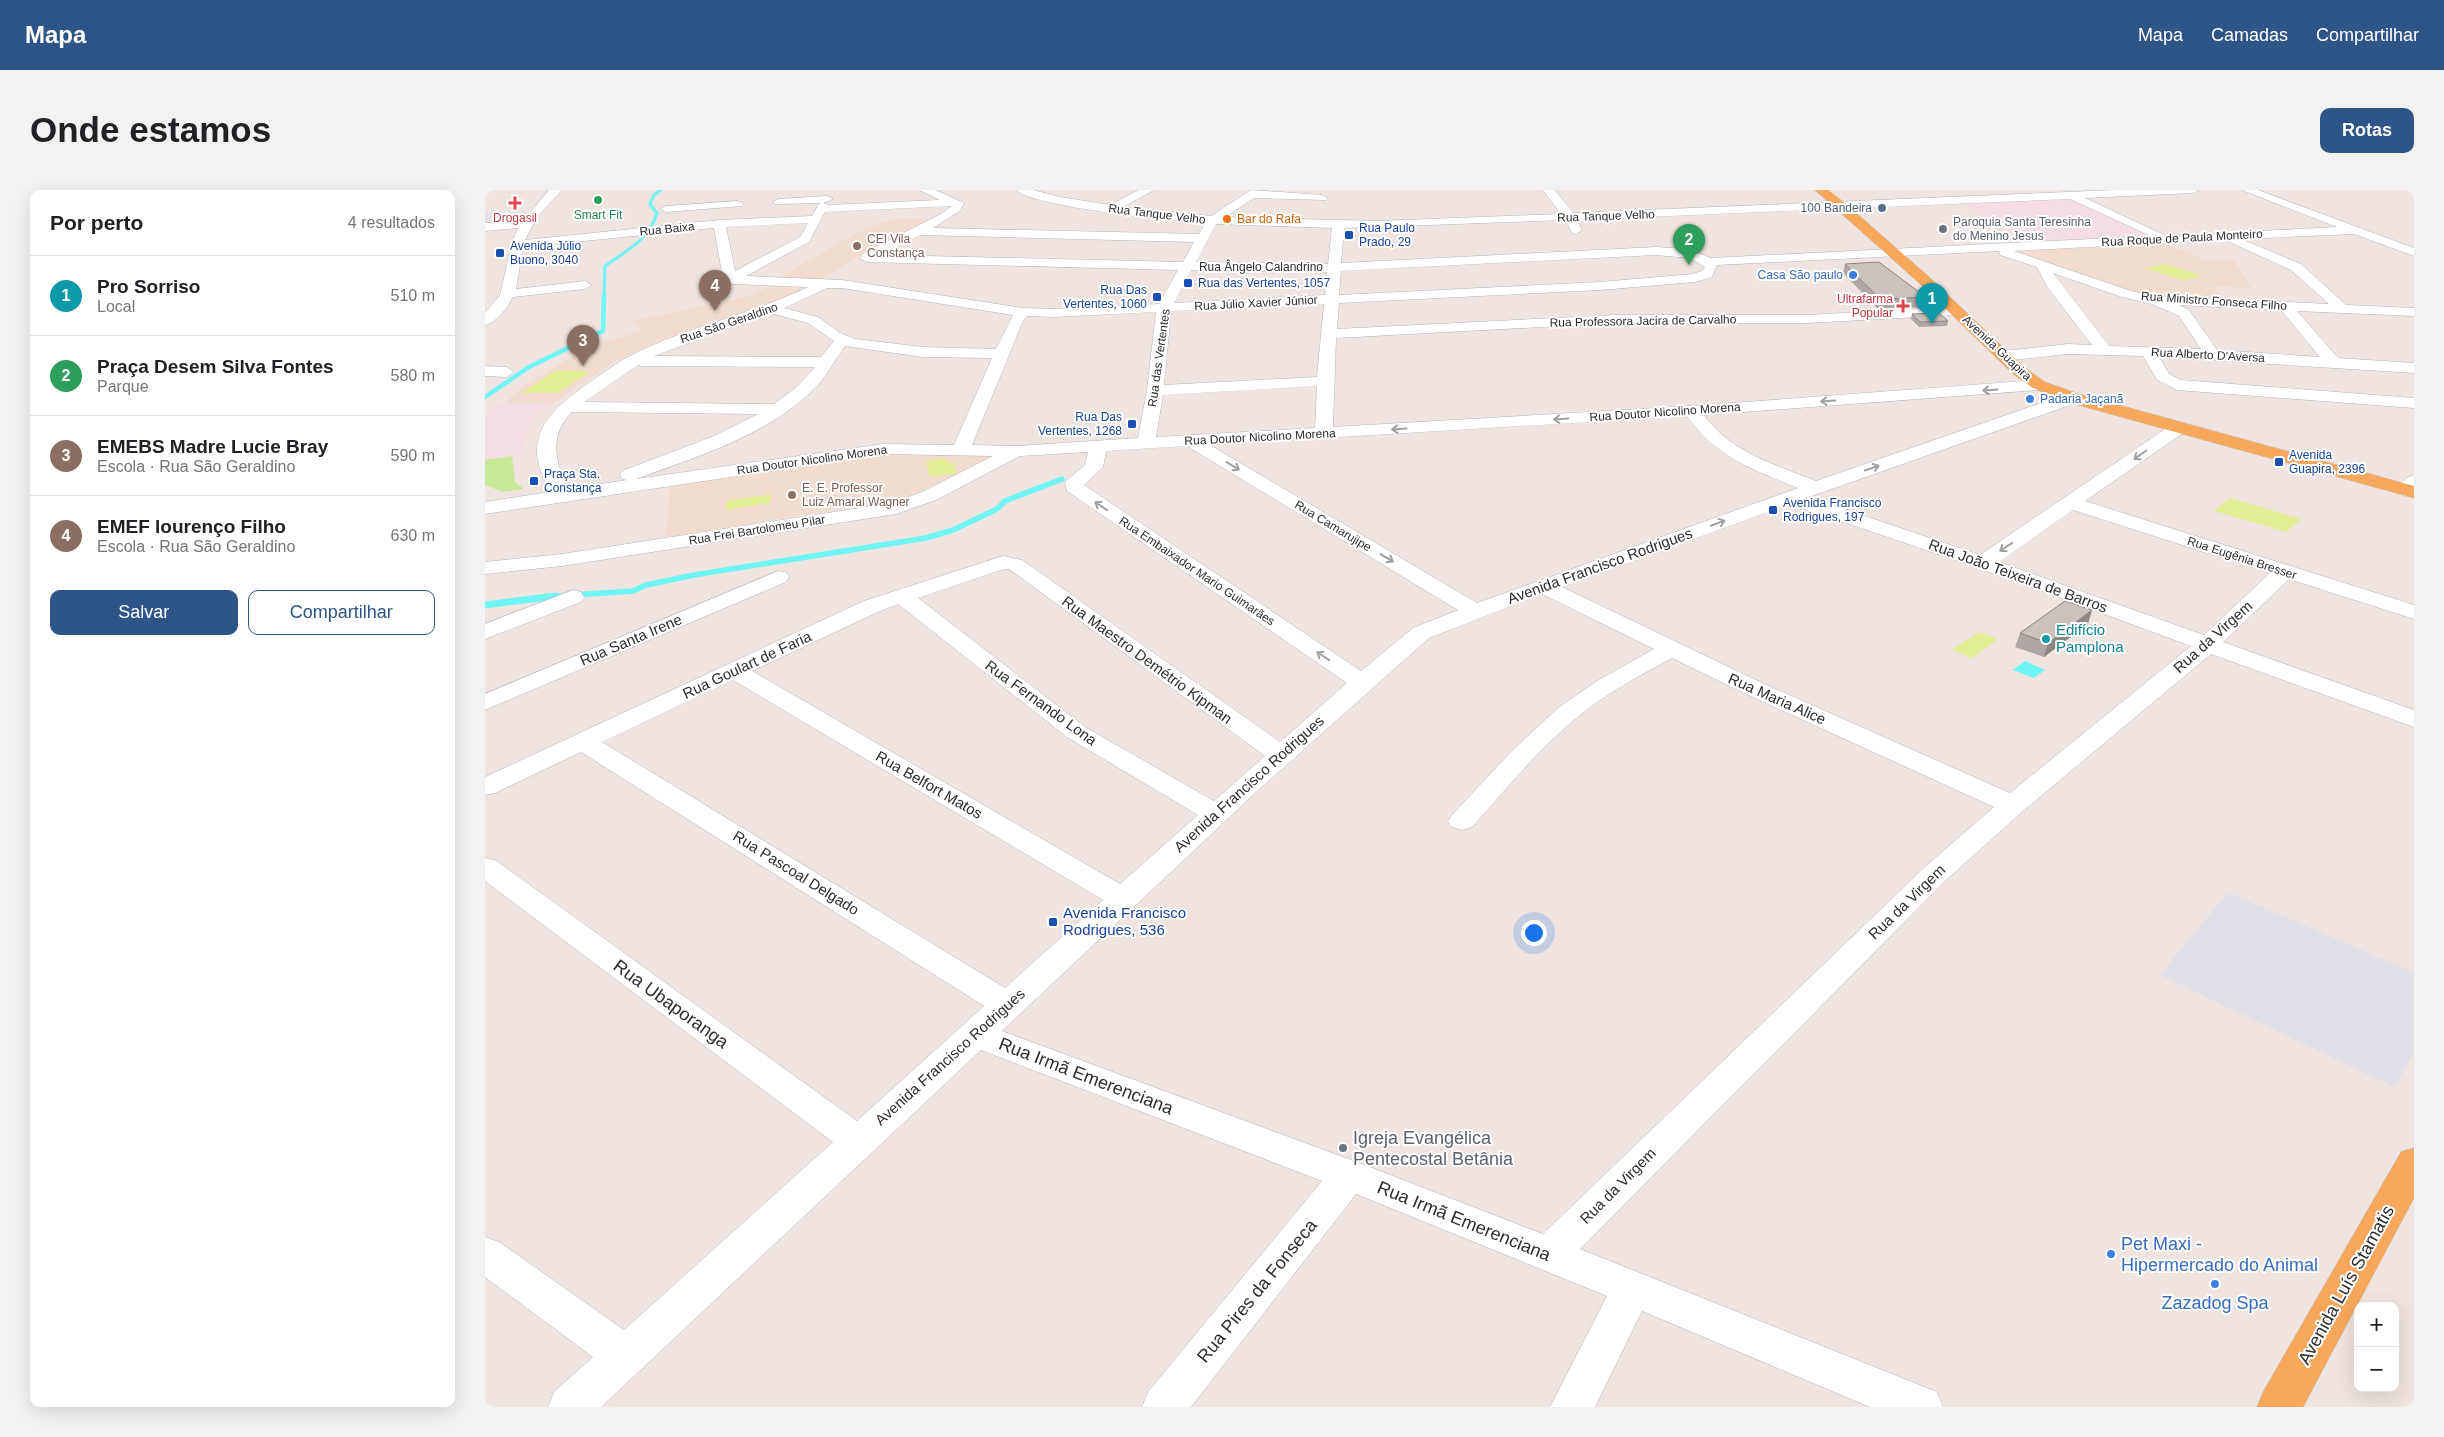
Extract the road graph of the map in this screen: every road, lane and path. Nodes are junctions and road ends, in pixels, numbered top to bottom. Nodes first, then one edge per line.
1 (556, 190) edge
2 (925, 190) edge
3 (1021, 190) edge
4 (1149, 190) edge
5 (1549, 190) edge
6 (1821, 190) edge
7 (2193, 190) edge
8 (2248, 190) edge
9 (2117, 192) edge
10 (1255, 193) edge
11 (2070, 196) junction
12 (960, 197) junction
13 (1322, 198) dead end
14 (771, 202) dead end
15 (751, 204) dead end
16 (824, 204) edge
17 (1842, 206) junction
18 (666, 208) dead end
19 (1111, 209) junction
20 (1570, 217) junction
21 (1212, 221) junction
22 (527, 224) junction
23 (719, 224) junction
24 (1338, 225) junction
25 (485, 227) edge
26 (2355, 230) junction
27 (918, 231) junction
28 (2224, 237) junction
29 (1202, 238) junction
30 (2166, 239) junction
31 (518, 244) junction
32 (1992, 248) junction
33 (1656, 251) junction
34 (2414, 252) edge
35 (1892, 253) junction
36 (1586, 254) junction
37 (866, 258) junction
38 (1708, 262) junction
39 (2042, 265) junction
40 (1186, 267) junction
41 (1335, 267) junction
42 (731, 278) junction
43 (1687, 280) junction
44 (826, 283) junction
45 (585, 285) dead end
46 (1600, 286) junction
47 (1700, 291) dead end
48 (507, 294) junction
49 (1331, 299) junction
50 (2153, 300) junction
51 (2285, 306) junction
52 (1721, 307) dead end
53 (1164, 308) junction
54 (772, 309) junction
55 (2341, 309) junction
56 (1957, 311) junction
57 (1023, 312) junction
58 (2414, 312) edge
59 (2395, 313) junction
60 (1734, 318) junction
61 (1616, 319) junction
62 (485, 321) edge
63 (2414, 329) edge
64 (1329, 334) junction
65 (841, 340) junction
66 (2104, 350) junction
67 (2148, 351) junction
68 (1002, 354) junction
69 (2212, 354) junction
70 (2003, 356) junction
71 (633, 361) junction
72 (825, 362) junction
73 (2333, 362) junction
74 (2406, 367) edge
75 (485, 371) edge
76 (506, 372) dead end
77 (1325, 381) junction
78 (2414, 384) edge
79 (2039, 385) junction
80 (1155, 390) junction
81 (2073, 398) junction
82 (2414, 403) edge
83 (567, 406) junction
84 (777, 409) junction
85 (1692, 411) junction
86 (2180, 427) junction
87 (1324, 434) junction
88 (1191, 441) junction
89 (1146, 444) junction
90 (1098, 446) junction
91 (961, 450) junction
92 (1017, 451) junction
93 (681, 456) junction
94 (694, 478) junction
95 (1815, 488) junction
96 (2411, 488) edge
97 (585, 492) junction
98 (560, 496) junction
99 (1790, 497) junction
100 (2070, 503) junction
101 (485, 508) edge
102 (1983, 563) junction
103 (1015, 564) joint
104 (485, 568) edge
105 (2285, 572) junction
106 (778, 577) dead end
107 (1543, 586) junction
108 (900, 595) junction
109 (573, 597) dead end
110 (1475, 611) junction
111 (2414, 612) edge
112 (485, 632) edge
113 (2207, 645) junction
114 (1671, 649) junction
115 (735, 671) junction
116 (1363, 683) junction
117 (485, 703) edge
118 (2414, 719) edge
119 (584, 742) junction
120 (1281, 755) junction
121 (485, 787) edge
122 (2013, 805) junction
123 (1216, 814) junction
124 (1461, 821) dead end
125 (485, 868) edge
126 (1123, 899) junction
127 (1007, 1005) junction
128 (975, 1034) junction
129 (857, 1141) junction
130 (2414, 1163) edge
131 (1349, 1175) junction
132 (485, 1254) edge
133 (1549, 1254) junction
134 (1632, 1289) junction
135 (625, 1355) junction
136 (570, 1407) edge
137 (1164, 1407) edge
138 (1572, 1407) edge
139 (1921, 1407) edge
140 (2279, 1407) edge

1 - 22 street
2 - 12 street
3 - 19 street, Rua Tanque Velho
4 - 19 street
5 - 20 street
6 - 17 main road, Avenida Guapira
7 - 9 street, Rua Tanque Velho
8 - 26 street
9 - 11 street, Rua Tanque Velho
10 - 13 street
10 - 21 street, Rua das Vertentes
11 - 17 street, Rua Tanque Velho
11 - 30 street
12 - 16 street
12 - 27 street, Rua São Geraldino
14 - 16 street
15 - 18 street
16 - 23 street, Rua Baixa
16 - 42 street
17 - 20 street, Rua Tanque Velho
17 - 35 main road, Avenida Guapira
19 - 21 street, Rua Tanque Velho
20 - 24 street, Rua Tanque Velho
20 - 36 street
21 - 24 street, Rua Tanque Velho
21 - 29 street, Rua das Vertentes
22 - 25 street
22 - 31 street
23 - 31 street, Rua Baixa
23 - 42 street
24 - 41 street
26 - 28 street, Rua Roque de Paula Monteiro
26 - 34 street
27 - 29 street
27 - 37 street, Rua São Geraldino
28 - 30 street, Rua Roque de Paula Monteiro
28 - 55 street
29 - 40 street, Rua das Vertentes
30 - 32 street, Rua Roque de Paula Monteiro
31 - 48 street
32 - 35 street, Rua Roque de Paula Monteiro
32 - 39 street, Rua Ministro Fonseca Filho
33 - 36 street, Rua Ângelo Calandrino
33 - 38 street, Rua Ângelo Calandrino
33 - 43 street
35 - 38 street, Rua Roque de Paula Monteiro
35 - 56 main road, Avenida Guapira
36 - 41 street, Rua Ângelo Calandrino
36 - 46 street
37 - 40 street, Rua Ângelo Calandrino
37 - 44 street, Rua São Geraldino
38 - 43 street, Rua Júlio Xavier Júnior
39 - 50 street, Rua Ministro Fonseca Filho
39 - 66 street
40 - 41 street, Rua Ângelo Calandrino
40 - 53 street, Rua das Vertentes
41 - 49 street
42 - 44 street, Rua Júlio Xavier Júnior
43 - 46 street, Rua Júlio Xavier Júnior
43 - 47 street
44 - 54 street, Rua São Geraldino
44 - 57 street, Rua Júlio Xavier Júnior
45 - 48 street
46 - 49 street, Rua Júlio Xavier Júnior
46 - 61 street
48 - 62 street
49 - 53 street, Rua Júlio Xavier Júnior
49 - 64 street
50 - 51 street, Rua Ministro Fonseca Filho
50 - 69 street
51 - 55 street, Rua Ministro Fonseca Filho
51 - 73 street
52 - 60 street
53 - 57 street, Rua Júlio Xavier Júnior
53 - 80 street, Rua das Vertentes
54 - 65 street
54 - 71 street, Rua São Geraldino
55 - 59 street, Rua Ministro Fonseca Filho
56 - 60 street, Rua Professora Jacira de Carvalho
56 - 70 main road, Avenida Guapira
57 - 68 street
58 - 59 street, Rua Ministro Fonseca Filho
59 - 63 street
60 - 61 street, Rua Professora Jacira de Carvalho
61 - 64 street, Rua Professora Jacira de Carvalho
64 - 77 street
65 - 68 street
65 - 72 street
66 - 67 street, Rua Alberto D'Aversa
66 - 70 street, Rua Alberto D'Aversa
67 - 69 street, Rua Alberto D'Aversa
67 - 82 street
68 - 91 street
69 - 73 street, Rua Alberto D'Aversa
70 - 79 main road, Avenida Guapira
71 - 72 street
71 - 83 street, Rua São Geraldino
72 - 84 street
73 - 74 street, Rua Alberto D'Aversa
74 - 78 street
75 - 76 street
77 - 80 street
77 - 87 street
79 - 81 main road, Avenida Guapira
79 -> 85 street, Rua Doutor Nicolino Morena
80 - 89 street, Rua das Vertentes
81 - 86 main road, Avenida Guapira
95 -> 81 street, Avenida Francisco Rodrigues
83 - 84 street
83 - 98 street, Rua São Geraldino
84 - 93 street
85 -> 87 street, Rua Doutor Nicolino Morena
85 - 95 street
86 - 96 main road, Avenida Guapira
86 -> 100 street
87 - 88 street, Rua Doutor Nicolino Morena
88 - 89 street, Rua Doutor Nicolino Morena
88 -> 110 street, Rua Camarujipe
89 - 90 street, Rua Doutor Nicolino Morena
90 - 92 street, Rua Doutor Nicolino Morena
116 -> 90 street, Rua Embaixador Mario Guimarães
91 - 92 street, Rua Doutor Nicolino Morena
91 - 94 street, Rua Doutor Nicolino Morena
92 - 104 street, Rua Frei Bartolomeu Pilar
93 - 94 street
93 - 97 street
94 - 97 street, Rua Doutor Nicolino Morena
95 - 99 street, Avenida Francisco Rodrigues
97 - 98 street, Rua Doutor Nicolino Morena
98 - 101 street, Rua Doutor Nicolino Morena
99 - 102 street, Rua João Teixeira de Barros
107 -> 99 street, Avenida Francisco Rodrigues
100 -> 102 street
100 - 105 street, Rua Eugênia Bresser
102 - 113 street, Rua João Teixeira de Barros
103 - 108 street, Rua Goulart de Faria
103 - 120 street, Rua Maestro Demétrio Kipman
105 - 111 street, Rua Eugênia Bresser
105 - 113 street, Rua da Virgem
106 - 117 street, Rua Santa Irene
107 - 110 street, Avenida Francisco Rodrigues
107 - 114 street, Rua Maria Alice
108 - 115 street, Rua Goulart de Faria
108 - 123 street, Rua Fernando Lona
109 - 112 street
110 - 116 street, Avenida Francisco Rodrigues
113 - 118 street, Rua João Teixeira de Barros
113 - 122 street, Rua da Virgem
114 - 122 street, Rua Maria Alice
114 - 124 street
115 - 119 street, Rua Goulart de Faria
115 - 126 street, Rua Belfort Matos
116 - 120 street, Avenida Francisco Rodrigues
119 - 121 street, Rua Goulart de Faria
119 - 127 street, Rua Pascoal Delgado
120 - 123 street, Avenida Francisco Rodrigues
122 - 133 street, Rua da Virgem
123 - 126 street, Avenida Francisco Rodrigues
125 - 129 street, Rua Ubaporanga
126 - 127 street, Avenida Francisco Rodrigues
127 - 128 street, Avenida Francisco Rodrigues
128 - 129 street, Avenida Francisco Rodrigues
128 - 131 street, Rua Irmã Emerenciana
129 - 135 street, Avenida Francisco Rodrigues
130 - 140 main road, Avenida Luís Stamatis
131 - 133 street, Rua Irmã Emerenciana
131 - 137 street, Rua Pires da Fonseca
132 - 135 street
133 - 134 street, Rua Irmã Emerenciana
134 - 138 street
134 - 139 street, Rua Irmã Emerenciana
135 - 136 street, Avenida Francisco Rodrigues

